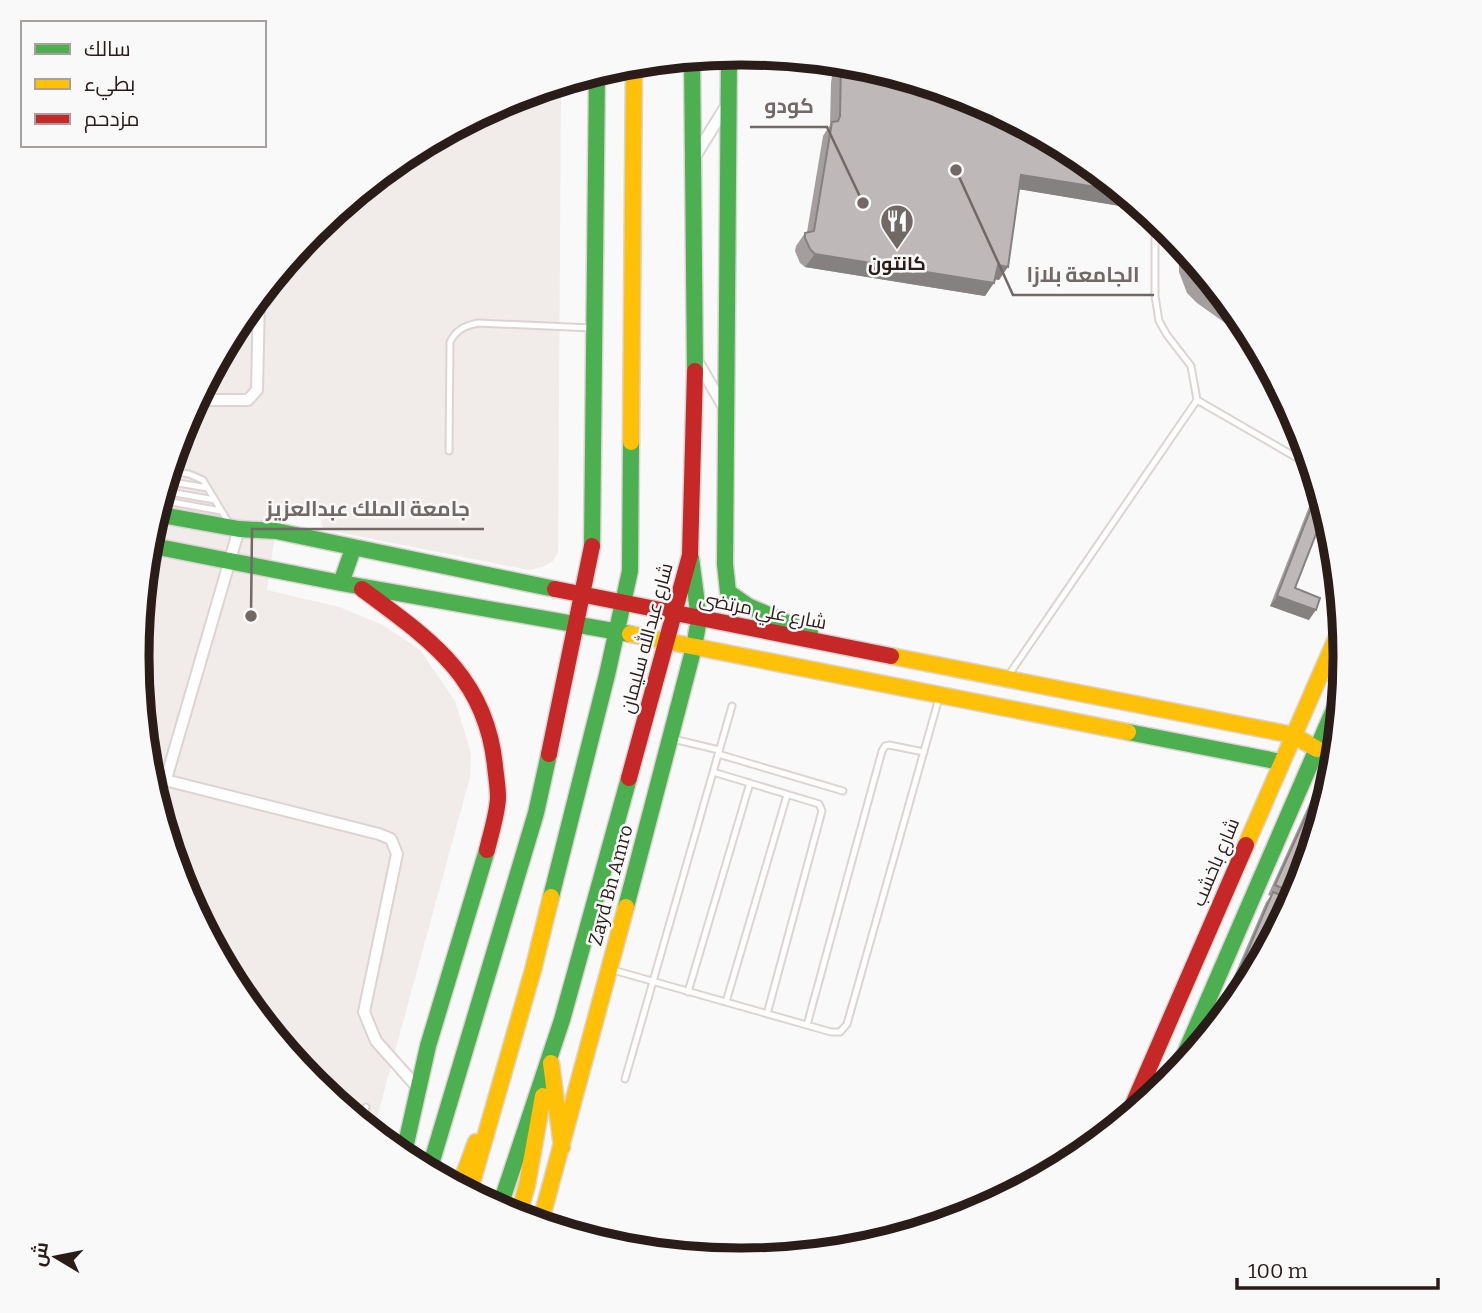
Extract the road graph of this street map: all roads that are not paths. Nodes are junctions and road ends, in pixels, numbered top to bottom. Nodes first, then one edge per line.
1 (729, 65) edge
2 (692, 67) edge
3 (634, 75) edge
4 (597, 83) edge
5 (729, 102) junction
6 (693, 160) junction
7 (1155, 234) edge
8 (259, 315) edge
9 (595, 328) junction
10 (695, 356) junction
11 (208, 400) edge
12 (1197, 400) junction
13 (726, 411) junction
14 (449, 451) dead end
15 (1298, 459) edge
16 (179, 472) edge
17 (176, 483) edge
18 (208, 488) junction
19 (172, 493) edge
20 (215, 500) junction
21 (169, 502) edge
22 (221, 511) junction
23 (166, 516) edge
24 (235, 528) junction
25 (160, 547) edge
26 (353, 549) junction
27 (690, 555) junction
28 (228, 561) junction
29 (349, 585) junction
30 (583, 595) junction
31 (623, 603) junction
32 (676, 614) junction
33 (699, 618) junction
34 (577, 625) junction
35 (617, 632) junction
36 (668, 640) junction
37 (837, 646) junction
38 (1332, 646) edge
39 (694, 647) junction
40 (1006, 678) junction
41 (940, 695) junction
42 (732, 706) dead end
43 (1329, 724) edge
44 (1293, 735) junction
45 (670, 738) junction
46 (1317, 749) junction
47 (718, 752) junction
48 (924, 752) junction
49 (1281, 762) junction
50 (713, 772) junction
51 (162, 778) edge
52 (166, 779) junction
53 (750, 783) junction
54 (843, 791) dead end
55 (787, 795) junction
56 (610, 970) junction
57 (653, 982) junction
58 (688, 992) junction
59 (726, 1002) junction
60 (767, 1014) junction
61 (807, 1025) junction
62 (1191, 1040) edge
63 (511, 1048) junction
64 (550, 1058) junction
65 (625, 1079) dead end
66 (418, 1088) junction
67 (1137, 1096) edge
68 (366, 1107) dead end
69 (365, 1112) edge
70 (406, 1144) edge
71 (562, 1147) junction
72 (432, 1161) edge
73 (463, 1178) edge
74 (472, 1183) edge
75 (503, 1198) edge
76 (521, 1205) edge
77 (543, 1214) edge

1 - 5 main road
2 - 6 main road, شارع عبدالله سليمان
3 - 31 main road, شارع عبدالله سليمان
4 - 9 main road
5 - 6 street
5 - 13 main road
6 - 10 main road, شارع عبدالله سليمان
7 - 12 lane
8 - 11 street
9 - 14 lane
9 - 30 main road
10 - 13 street
10 - 27 main road, شارع عبدالله سليمان
12 - 15 lane
12 - 40 lane
13 - 37 main road
16 - 18 lane
17 - 18 lane
18 - 20 lane
19 - 20 lane
20 - 22 lane
21 - 22 lane
22 - 24 lane
23 - 24 main road, شارع علي مرتضى
24 - 26 main road, شارع علي مرتضى
24 - 28 street
25 - 28 main road
26 - 29 main road
26 - 30 main road, شارع علي مرتضى
27 - 32 main road, شارع عبدالله سليمان
27 - 33 main road, Zayd Bn Amro
28 - 29 main road
28 - 52 street
29 - 34 main road
29 - 66 main road
30 - 31 main road, شارع علي مرتضى
30 - 34 main road
31 - 32 main road, شارع علي مرتضى
31 - 35 main road, شارع عبدالله سليمان
32 - 33 main road, شارع علي مرتضى
32 - 36 main road, شارع عبدالله سليمان
33 - 37 main road, شارع علي مرتضى
33 - 39 main road, Zayd Bn Amro
34 - 35 main road
34 - 72 main road
35 - 36 main road
35 - 63 main road, شارع عبدالله سليمان
36 - 39 main road
36 - 64 main road, شارع عبدالله سليمان
37 - 40 main road, شارع علي مرتضى
38 - 44 main road, شارع باخشب
39 - 41 main road
39 - 45 main road, Zayd Bn Amro
40 - 44 main road, شارع علي مرتضى
41 - 48 lane
41 - 49 main road
42 - 47 lane
43 - 46 main road
44 - 46 main road, شارع علي مرتضى
44 - 49 main road, شارع باخشب
45 - 47 lane
45 - 56 main road, Zayd Bn Amro
46 - 62 main road
47 - 50 lane
47 - 54 lane
48 - 61 lane
48 - 61 lane
49 - 67 main road, شارع باخشب
50 - 53 lane
50 - 57 lane
51 - 52 street
52 - 66 street
53 - 55 lane
53 - 58 lane
55 - 59 lane
55 - 60 lane
56 - 57 lane
56 - 71 main road, Zayd Bn Amro
57 - 58 lane
57 - 65 lane
58 - 59 lane
59 - 60 lane
60 - 61 lane
63 - 73 main road
63 - 74 main road, شارع عبدالله سليمان
64 - 71 main road
64 - 75 main road, شارع عبدالله سليمان
64 - 76 main road
66 - 70 main road
68 - 69 lane
71 - 77 main road, Zayd Bn Amro

